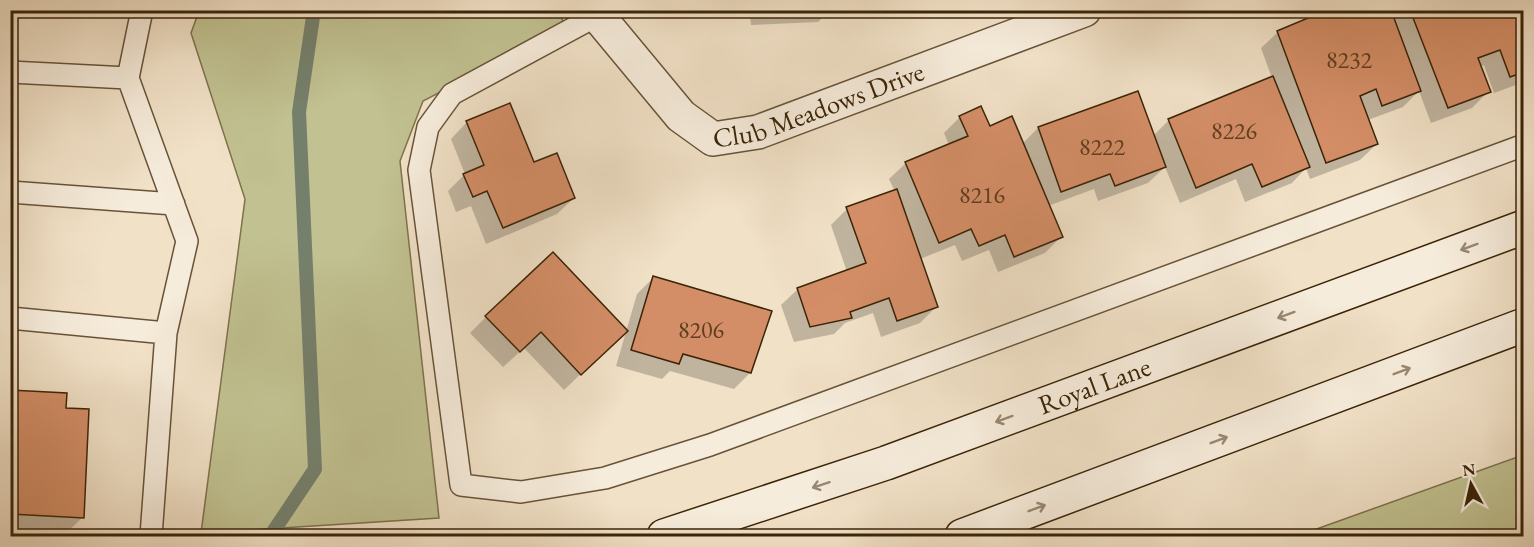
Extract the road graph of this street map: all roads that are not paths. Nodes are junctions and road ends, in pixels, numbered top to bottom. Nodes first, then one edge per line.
1 (142, 10) edge
2 (1084, 10) edge
3 (594, 13) edge
4 (10, 72) edge
5 (128, 78) junction
6 (1524, 145) edge
7 (10, 192) edge
8 (174, 204) junction
9 (1524, 227) edge
10 (10, 318) edge
11 (1524, 325) edge
12 (166, 333) junction
13 (151, 537) edge
14 (664, 537) edge
15 (962, 537) edge

1 - 5 lane
2 - 3 main road, Club Meadows Drive
3 - 6 lane
4 - 5 lane
5 - 8 lane
7 - 8 lane
8 - 12 lane
9 -> 14 main road, Royal Lane
10 - 12 lane
15 -> 11 main road
12 - 13 lane

